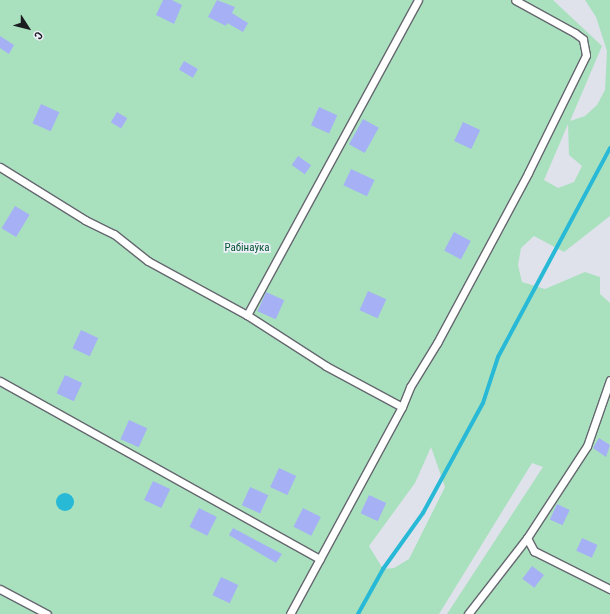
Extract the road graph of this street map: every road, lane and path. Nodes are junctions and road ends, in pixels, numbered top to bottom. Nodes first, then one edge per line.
1 (418, 0) edge
2 (515, 0) edge
3 (0, 167) edge
4 (247, 315) junction
5 (610, 380) edge
6 (0, 381) edge
7 (402, 407) junction
8 (527, 538) junction
9 (320, 559) junction
10 (0, 589) edge
11 (610, 589) edge
12 (47, 614) edge
13 (290, 614) edge
14 (468, 614) edge

1 - 4 lane
2 - 7 lane
3 - 4 lane
4 - 7 lane
5 - 8 lane
6 - 9 lane
7 - 9 lane
8 - 11 lane
8 - 14 lane
9 - 13 lane
10 - 12 lane

